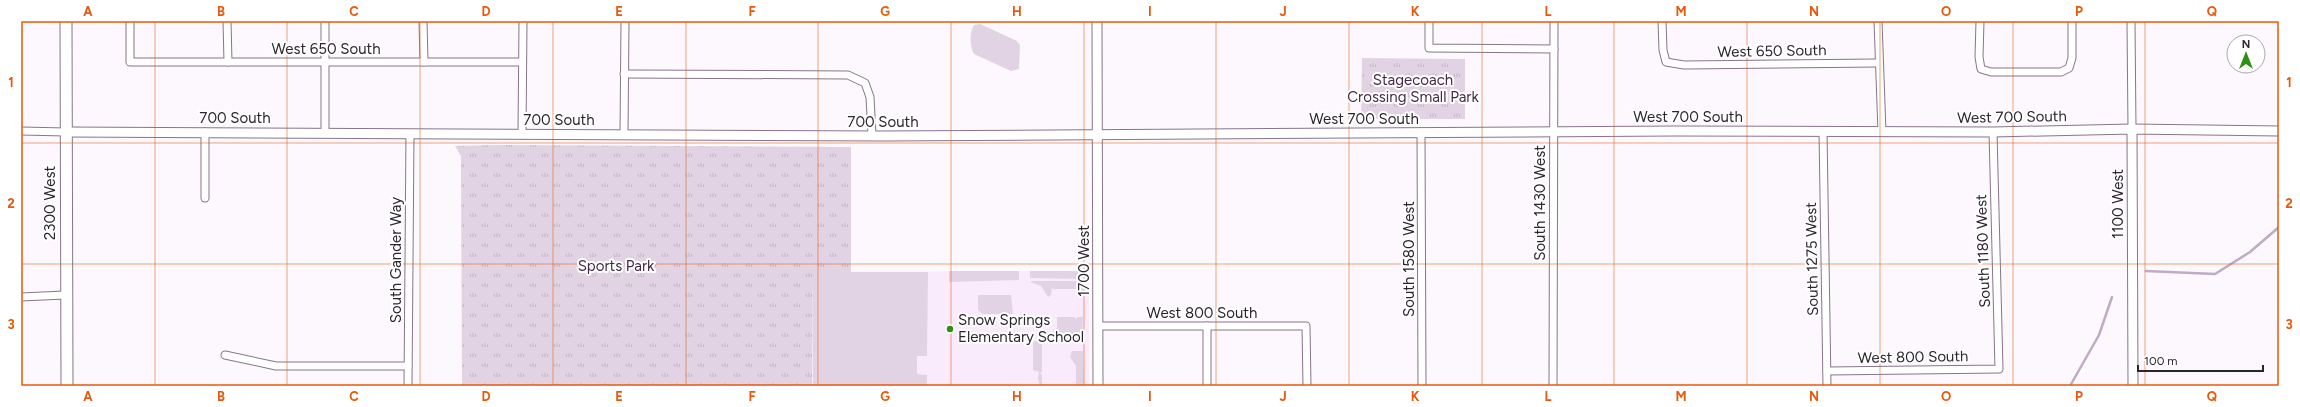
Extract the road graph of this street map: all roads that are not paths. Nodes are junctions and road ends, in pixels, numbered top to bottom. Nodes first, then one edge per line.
1 (66, 21) edge
2 (130, 21) edge
3 (227, 21) edge
4 (324, 21) edge
5 (423, 21) edge
6 (523, 21) edge
7 (625, 21) edge
8 (1097, 21) edge
9 (1429, 21) edge
10 (1554, 21) edge
11 (1662, 21) edge
12 (1878, 21) edge
13 (1980, 21) edge
14 (2072, 21) edge
15 (2130, 21) edge
16 (1554, 49) junction
17 (228, 62) junction
18 (324, 62) junction
19 (424, 62) junction
20 (522, 62) junction
21 (1878, 63) junction
22 (624, 74) junction
23 (2132, 129) junction
24 (21, 131) edge
25 (1823, 131) junction
26 (2279, 131) edge
27 (66, 132) junction
28 (205, 132) junction
29 (1421, 132) junction
30 (1553, 132) junction
31 (1882, 132) junction
32 (1993, 132) junction
33 (325, 133) junction
34 (410, 134) junction
35 (522, 134) junction
36 (624, 134) junction
37 (1098, 135) junction
38 (872, 136) junction
39 (205, 198) dead end
40 (65, 295) junction
41 (21, 297) edge
42 (1098, 326) junction
43 (1207, 326) junction
44 (225, 355) dead end
45 (408, 366) junction
46 (1999, 369) joint
47 (1827, 371) junction
48 (66, 386) edge
49 (408, 386) edge
50 (1098, 386) edge
51 (1207, 386) edge
52 (1307, 386) edge
53 (1422, 386) edge
54 (1553, 386) edge
55 (1827, 386) edge
56 (2133, 386) edge

1 - 27 main road, 2300 West
2 - 17 street, West 650 South
3 - 17 street
4 - 18 street
5 - 19 street
6 - 20 street
7 - 22 street
8 - 37 street, 1700 West
9 - 16 street
10 - 16 street, South 1430 West
11 - 21 street, West 650 South
12 - 21 street
13 - 14 street
15 - 23 street, 1100 West
16 - 30 street, South 1430 West
17 - 18 street, West 650 South
18 - 19 street, West 650 South
18 - 33 street
19 - 20 street, West 650 South
20 - 35 street
21 - 31 street
22 - 36 street
22 - 38 street
23 - 26 street, West 700 South
23 - 32 street, West 700 South
23 - 56 street, 1100 West
24 - 27 street, 700 South
25 - 30 street, West 700 South
25 - 31 street, West 700 South
25 - 47 street, South 1275 West
27 - 28 street, 700 South
27 - 40 main road, 2300 West
28 - 33 street, 700 South
28 - 39 street
29 - 30 street, West 700 South
29 - 37 street, West 700 South
29 - 53 street, South 1580 West
30 - 54 street, South 1430 West
31 - 32 street, West 700 South
32 - 46 street, South 1180 West
33 - 34 street, 700 South
34 - 35 street, 700 South
34 - 45 street, South Gander Way
35 - 36 street, 700 South
36 - 38 street, 700 South
37 - 38 street, 700 South
37 - 42 street, 1700 West
40 - 41 street
40 - 48 main road, 2300 West
42 - 43 street, West 800 South
42 - 50 street, 1700 West
43 - 51 street
43 - 52 street, West 800 South
44 - 45 street
45 - 49 street, South Gander Way
46 - 47 street, West 800 South
47 - 55 street, South 1275 West

